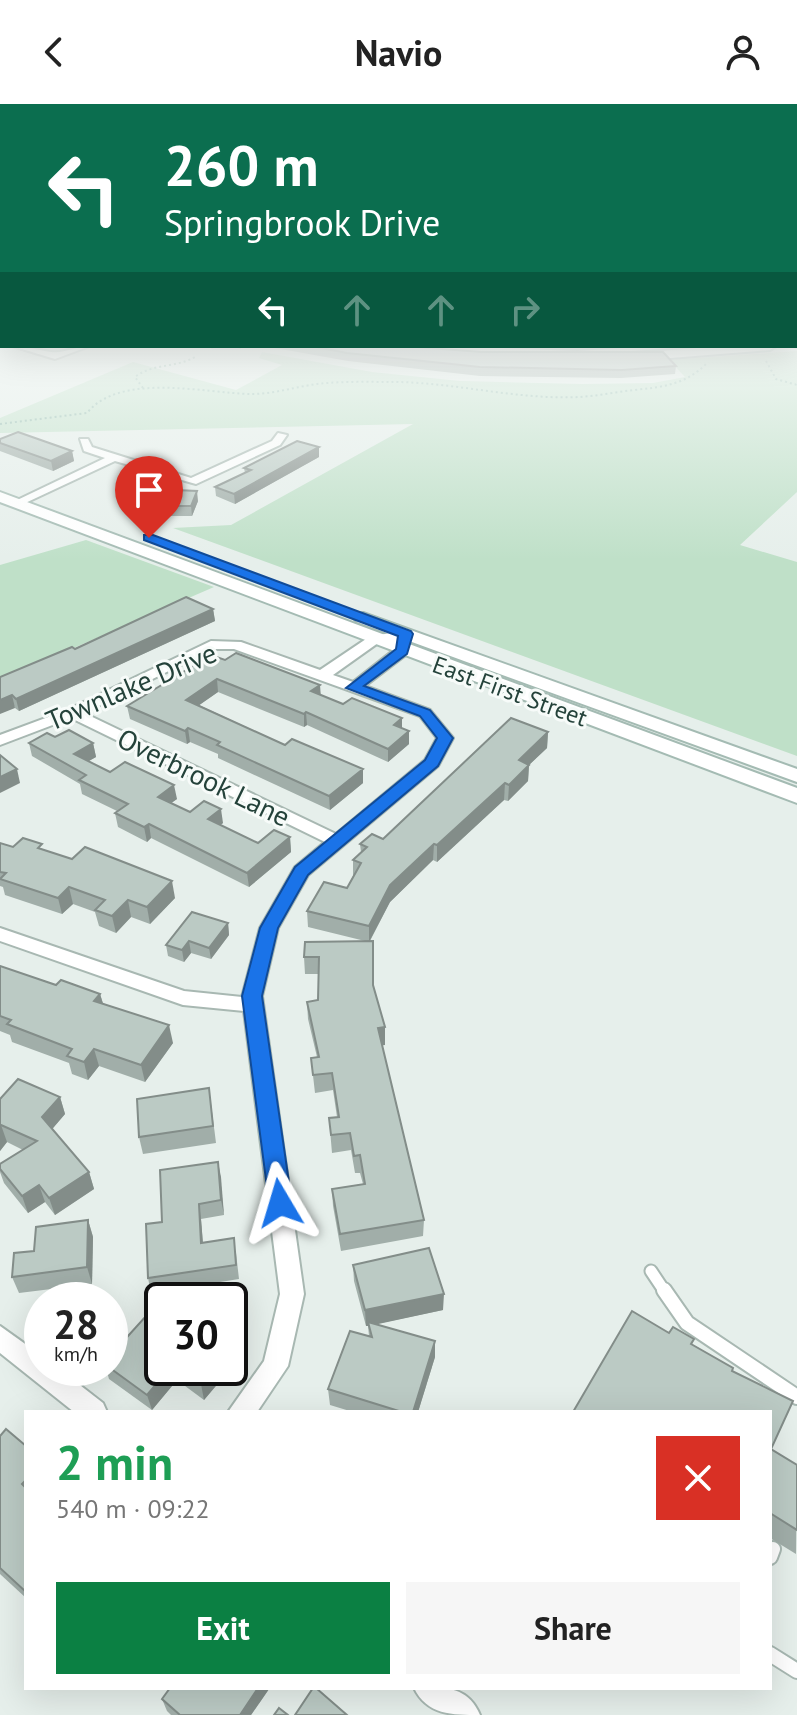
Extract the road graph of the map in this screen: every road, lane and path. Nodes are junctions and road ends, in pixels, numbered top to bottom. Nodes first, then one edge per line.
1 (90, 409) edge
2 (0, 424) edge
3 (282, 435) dead end
4 (84, 441) dead end
5 (113, 458) junction
6 (0, 482) edge
7 (35, 495) junction
8 (8, 500) edge
9 (374, 640) junction
10 (404, 642) junction
11 (323, 675) junction
12 (354, 688) junction
13 (72, 713) junction
14 (0, 740) edge
15 (797, 776) edge
16 (797, 796) edge
17 (337, 841) junction
18 (0, 934) edge
19 (253, 1005) junction
20 (651, 1271) dead end
21 (0, 1338) edge
22 (797, 1397) edge
23 (91, 1410) edge
24 (242, 1410) edge
25 (772, 1655) edge
26 (797, 1671) edge
27 (432, 1690) edge
28 (465, 1715) edge

1 - 2 path
3 - 5 street
4 - 5 street
5 - 7 street
6 - 7 main road, East First Street
7 - 8 street
7 - 10 main road, East First Street
8 - 9 main road, East First Street
9 - 10 main road, East First Street
9 - 11 street
10 - 12 street
10 - 15 main road, East First Street
10 - 16 main road, East First Street
11 - 12 street, Townlake Drive
11 - 13 street, Townlake Drive
12 - 17 street, Townlake Drive
13 - 14 street, Townlake Drive
13 - 17 street, Overbrook Lane
17 - 19 street
18 - 19 street
19 - 24 street
20 - 22 lane
21 - 23 street
25 - 26 lane
27 - 28 street

